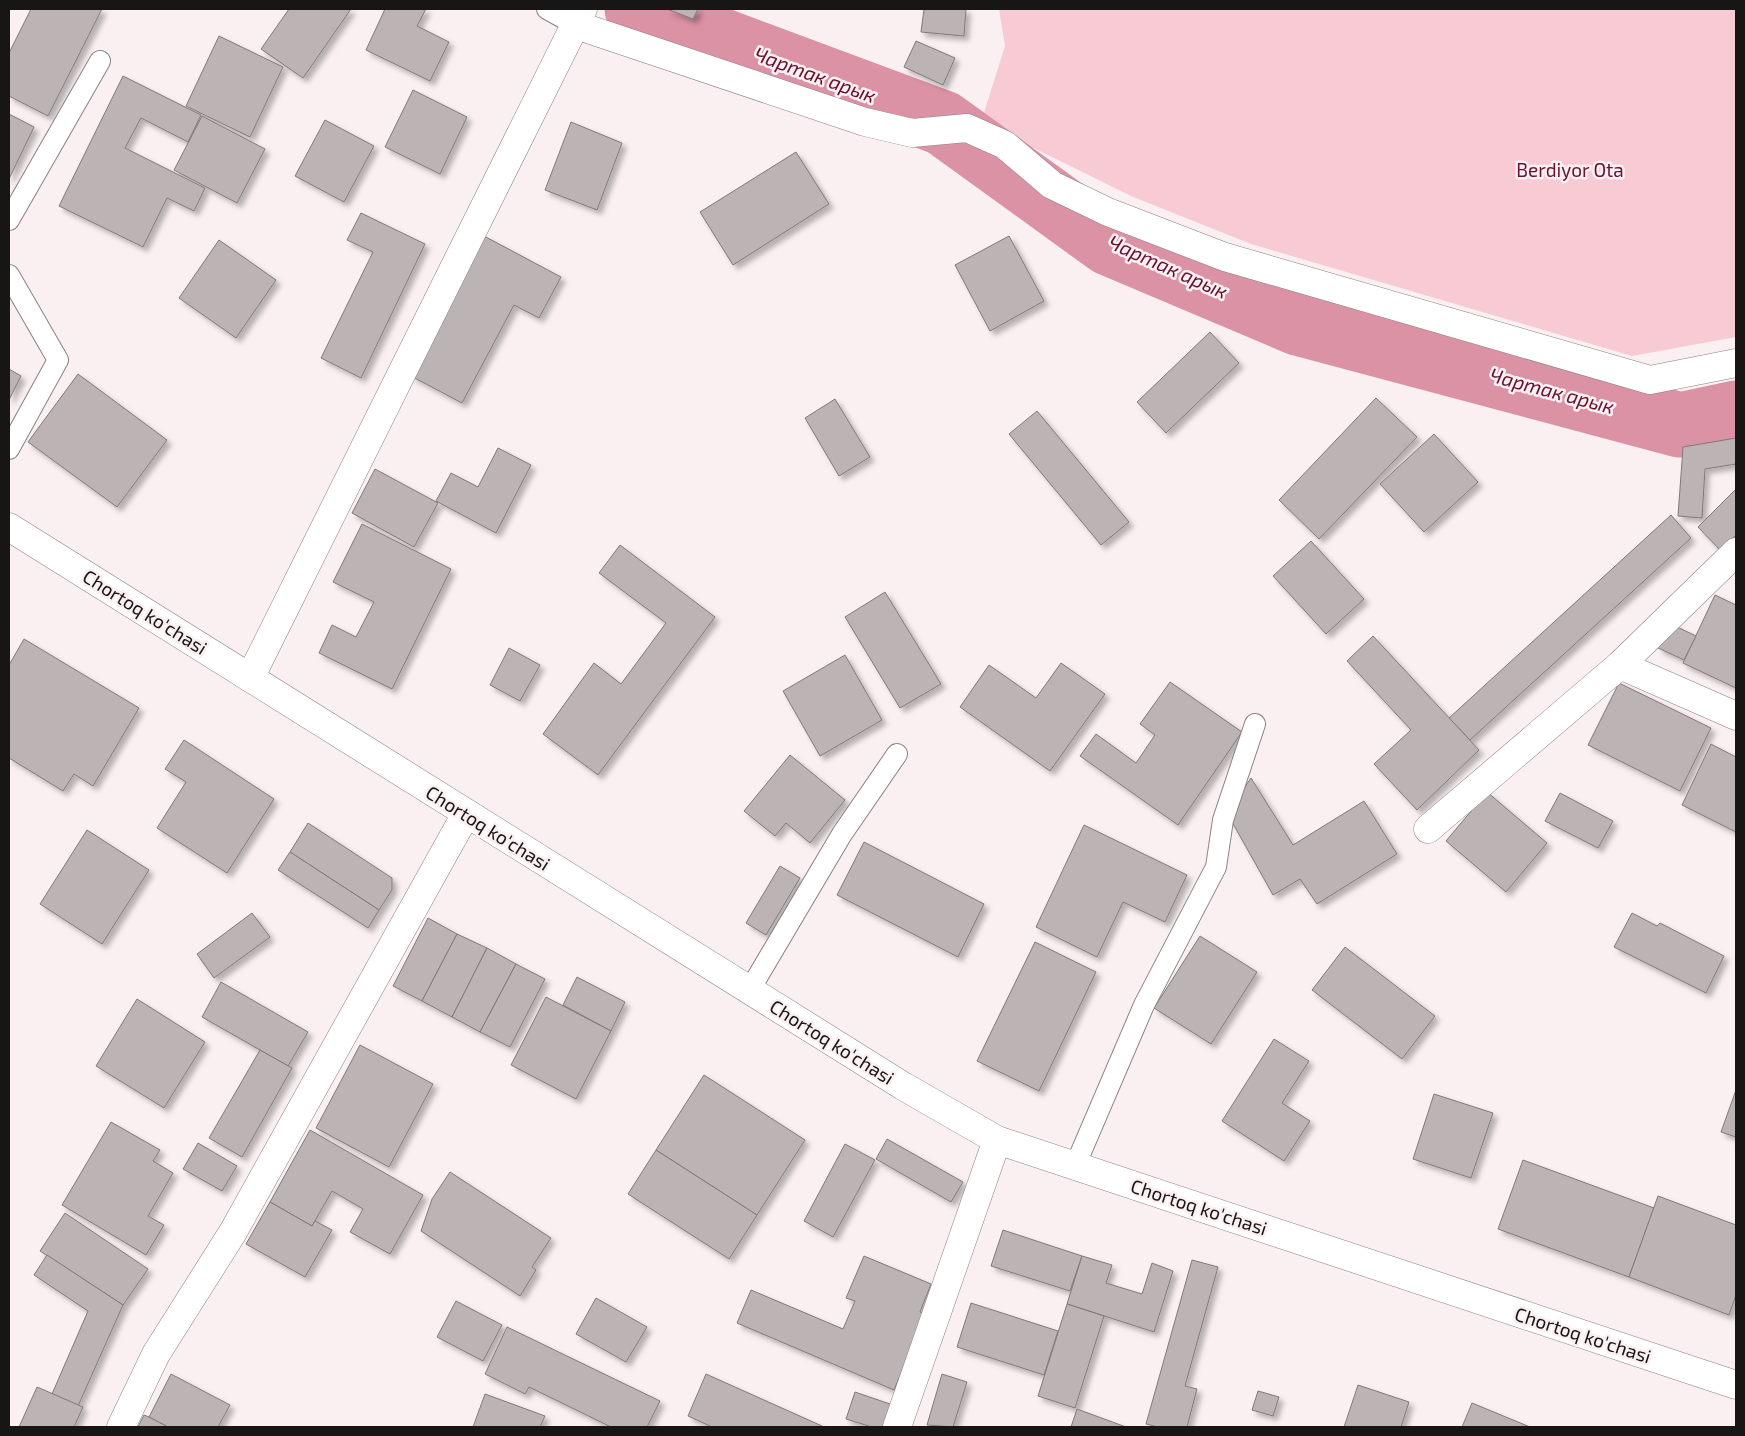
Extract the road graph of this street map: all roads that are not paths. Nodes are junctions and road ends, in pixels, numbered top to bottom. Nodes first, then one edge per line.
1 (547, 9) edge
2 (579, 17) edge
3 (100, 61) dead end
4 (9, 220) edge
5 (9, 275) edge
6 (1736, 363) edge
7 (9, 449) edge
8 (9, 527) edge
9 (1736, 552) edge
10 (1620, 665) junction
11 (250, 678) junction
12 (1736, 716) edge
13 (1256, 724) dead end
14 (897, 754) dead end
15 (466, 814) junction
16 (1428, 829) dead end
17 (749, 991) junction
18 (997, 1140) junction
19 (1075, 1166) junction
20 (1736, 1385) edge
21 (121, 1427) edge
22 (898, 1427) edge

1 - 2 lane
2 - 6 street
2 - 11 street
3 - 4 lane
5 - 7 lane
8 - 11 street, Chortoq ko'chasi
9 - 10 street
10 - 12 street
10 - 16 street
11 - 15 street, Chortoq ko'chasi
13 - 19 lane
14 - 17 lane
15 - 17 street, Chortoq ko'chasi
15 - 21 street
17 - 18 street, Chortoq ko'chasi
18 - 19 street, Chortoq ko'chasi
18 - 22 street
19 - 20 street, Chortoq ko'chasi

